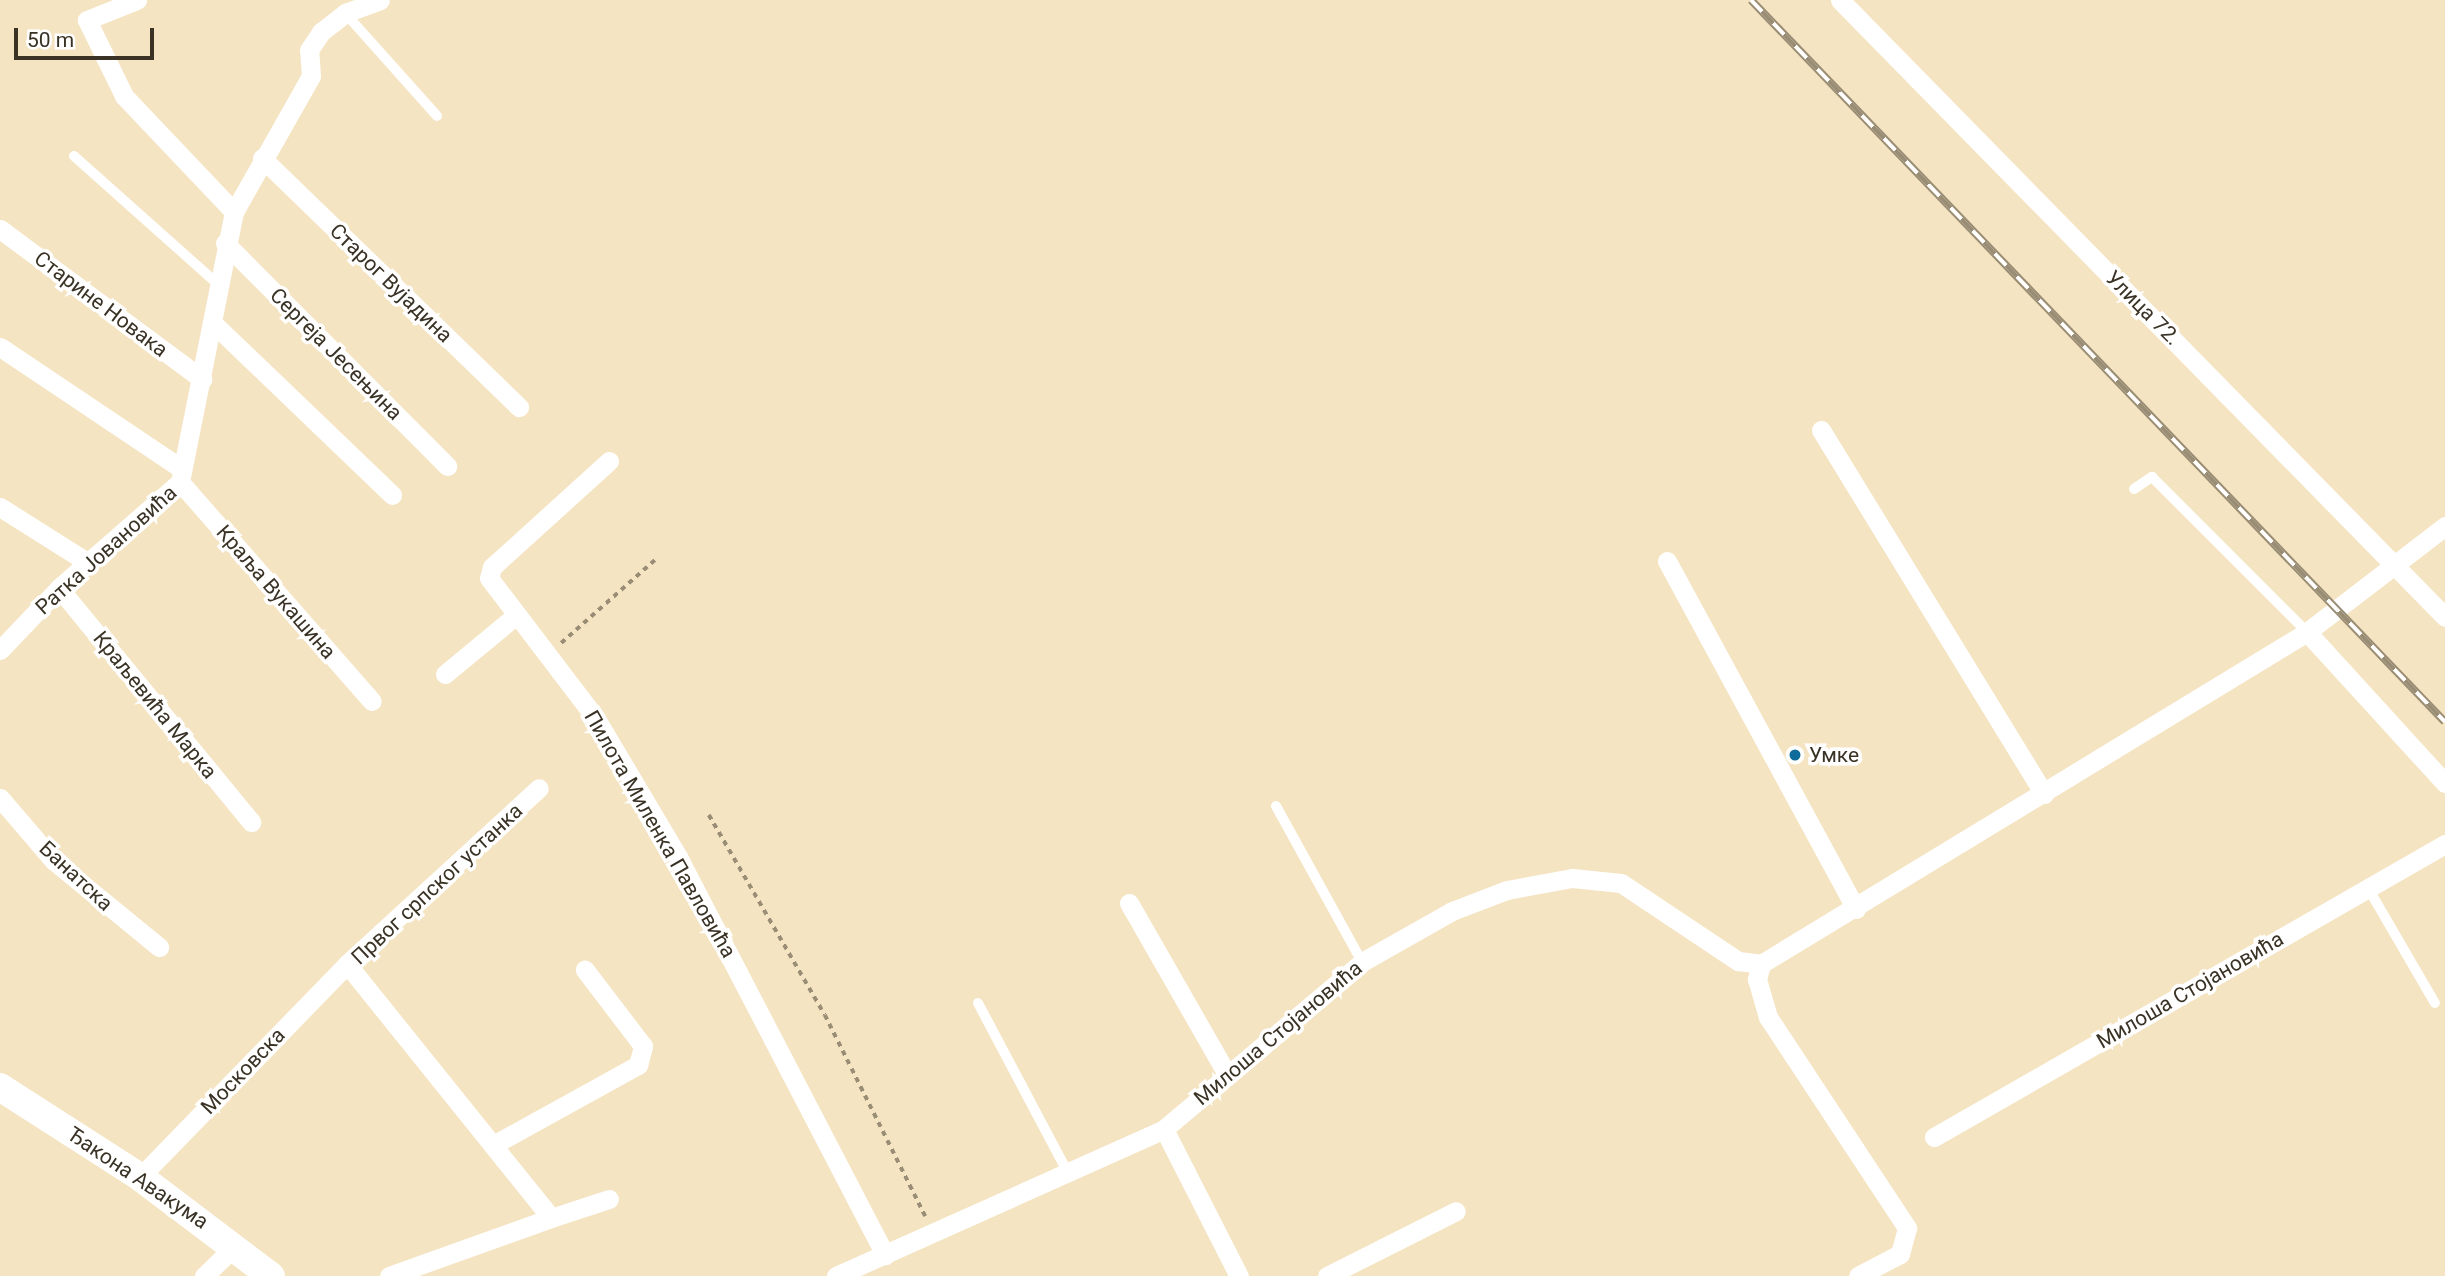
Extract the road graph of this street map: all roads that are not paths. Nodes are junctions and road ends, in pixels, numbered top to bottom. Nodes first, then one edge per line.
1 (137, 0) edge
2 (380, 0) edge
3 (1840, 0) edge
4 (345, 13) junction
5 (437, 116) dead end
6 (74, 156) dead end
7 (262, 158) junction
8 (234, 212) junction
9 (0, 229) edge
10 (225, 243) junction
11 (220, 285) junction
12 (216, 326) junction
13 (0, 347) edge
14 (202, 379) junction
15 (519, 407) dead end
16 (1821, 430) dead end
17 (609, 461) dead end
18 (447, 466) dead end
19 (181, 475) junction
20 (2134, 489) dead end
21 (392, 495) dead end
22 (0, 508) edge
23 (2445, 526) edge
24 (1667, 561) dead end
25 (87, 562) junction
26 (2395, 564) junction
27 (59, 588) junction
28 (515, 616) junction
29 (2445, 617) edge
30 (2307, 632) junction
31 (0, 650) edge
32 (445, 674) dead end
33 (372, 701) dead end
34 (2445, 783) edge
35 (539, 788) dead end
36 (2044, 794) junction
37 (0, 798) edge
38 (1276, 807) dead end
39 (251, 822) dead end
40 (2445, 844) edge
41 (2368, 888) junction
42 (1129, 903) dead end
43 (1856, 909) junction
44 (159, 947) dead end
45 (1362, 962) junction
46 (347, 964) junction
47 (1761, 964) junction
48 (585, 970) dead end
49 (978, 1003) dead end
50 (2435, 1003) dead end
51 (1227, 1074) junction
52 (0, 1087) edge
53 (1164, 1129) junction
54 (1934, 1137) dead end
55 (493, 1145) junction
56 (1068, 1173) junction
57 (140, 1177) junction
58 (609, 1199) dead end
59 (1456, 1211) dead end
60 (551, 1218) junction
61 (236, 1246) junction
62 (886, 1255) junction
63 (204, 1276) edge
64 (271, 1276) edge
65 (388, 1276) edge
66 (836, 1276) edge
67 (1239, 1276) edge
68 (1327, 1276) edge
69 (1858, 1276) edge

1 - 8 street
2 - 4 street, Ратка Јовановића
3 - 26 street, Улица 72.
4 - 5 lane
4 - 7 street, Ратка Јовановића
6 - 11 lane
7 - 8 street, Ратка Јовановића
7 - 15 street, Старог Вујадина
8 - 10 street, Ратка Јовановића
9 - 14 street, Старине Новака
10 - 11 street, Ратка Јовановића
10 - 18 street, Сергеја Јесењина
11 - 12 street, Ратка Јовановића
12 - 14 street, Ратка Јовановића
12 - 21 street
13 - 19 street, Краља Вукашина
14 - 19 street, Ратка Јовановића
16 - 36 street
17 - 28 street, Пилота Миленка Павловића
19 - 25 street, Ратка Јовановића
19 - 33 street, Краља Вукашина
20 - 30 lane
22 - 25 street
23 - 26 street
24 - 43 street
25 - 27 street, Ратка Јовановића
26 - 29 street, Улица 72.
26 - 30 street
27 - 31 street, Ратка Јовановића
27 - 39 street, Краљевића Марка
28 - 32 street
28 - 62 street, Пилота Миленка Павловића
30 - 34 street
30 - 36 street
35 - 46 street, Првог српског устанка
36 - 43 street
37 - 44 street, Банатска
38 - 45 lane
40 - 41 street, Милоша Стојановића
41 - 50 lane
41 - 54 street, Милоша Стојановића
42 - 51 street
43 - 47 street
45 - 47 street, Милоша Стојановића
45 - 51 street, Милоша Стојановића
46 - 55 street, Првог српског устанка
46 - 57 street, Московска
47 - 69 street
48 - 55 street
49 - 56 lane
51 - 53 street, Милоша Стојановића
52 - 57 main road, Ђакона Авакума
53 - 56 street, Милоша Стојановића
53 - 67 street
55 - 60 street, Првог српског устанка
56 - 62 street, Милоша Стојановића
57 - 61 main road, Ђакона Авакума
58 - 60 street
59 - 68 street
60 - 65 street
61 - 63 street
61 - 64 main road, Ђакона Авакума
62 - 66 street, Милоша Стојановића

